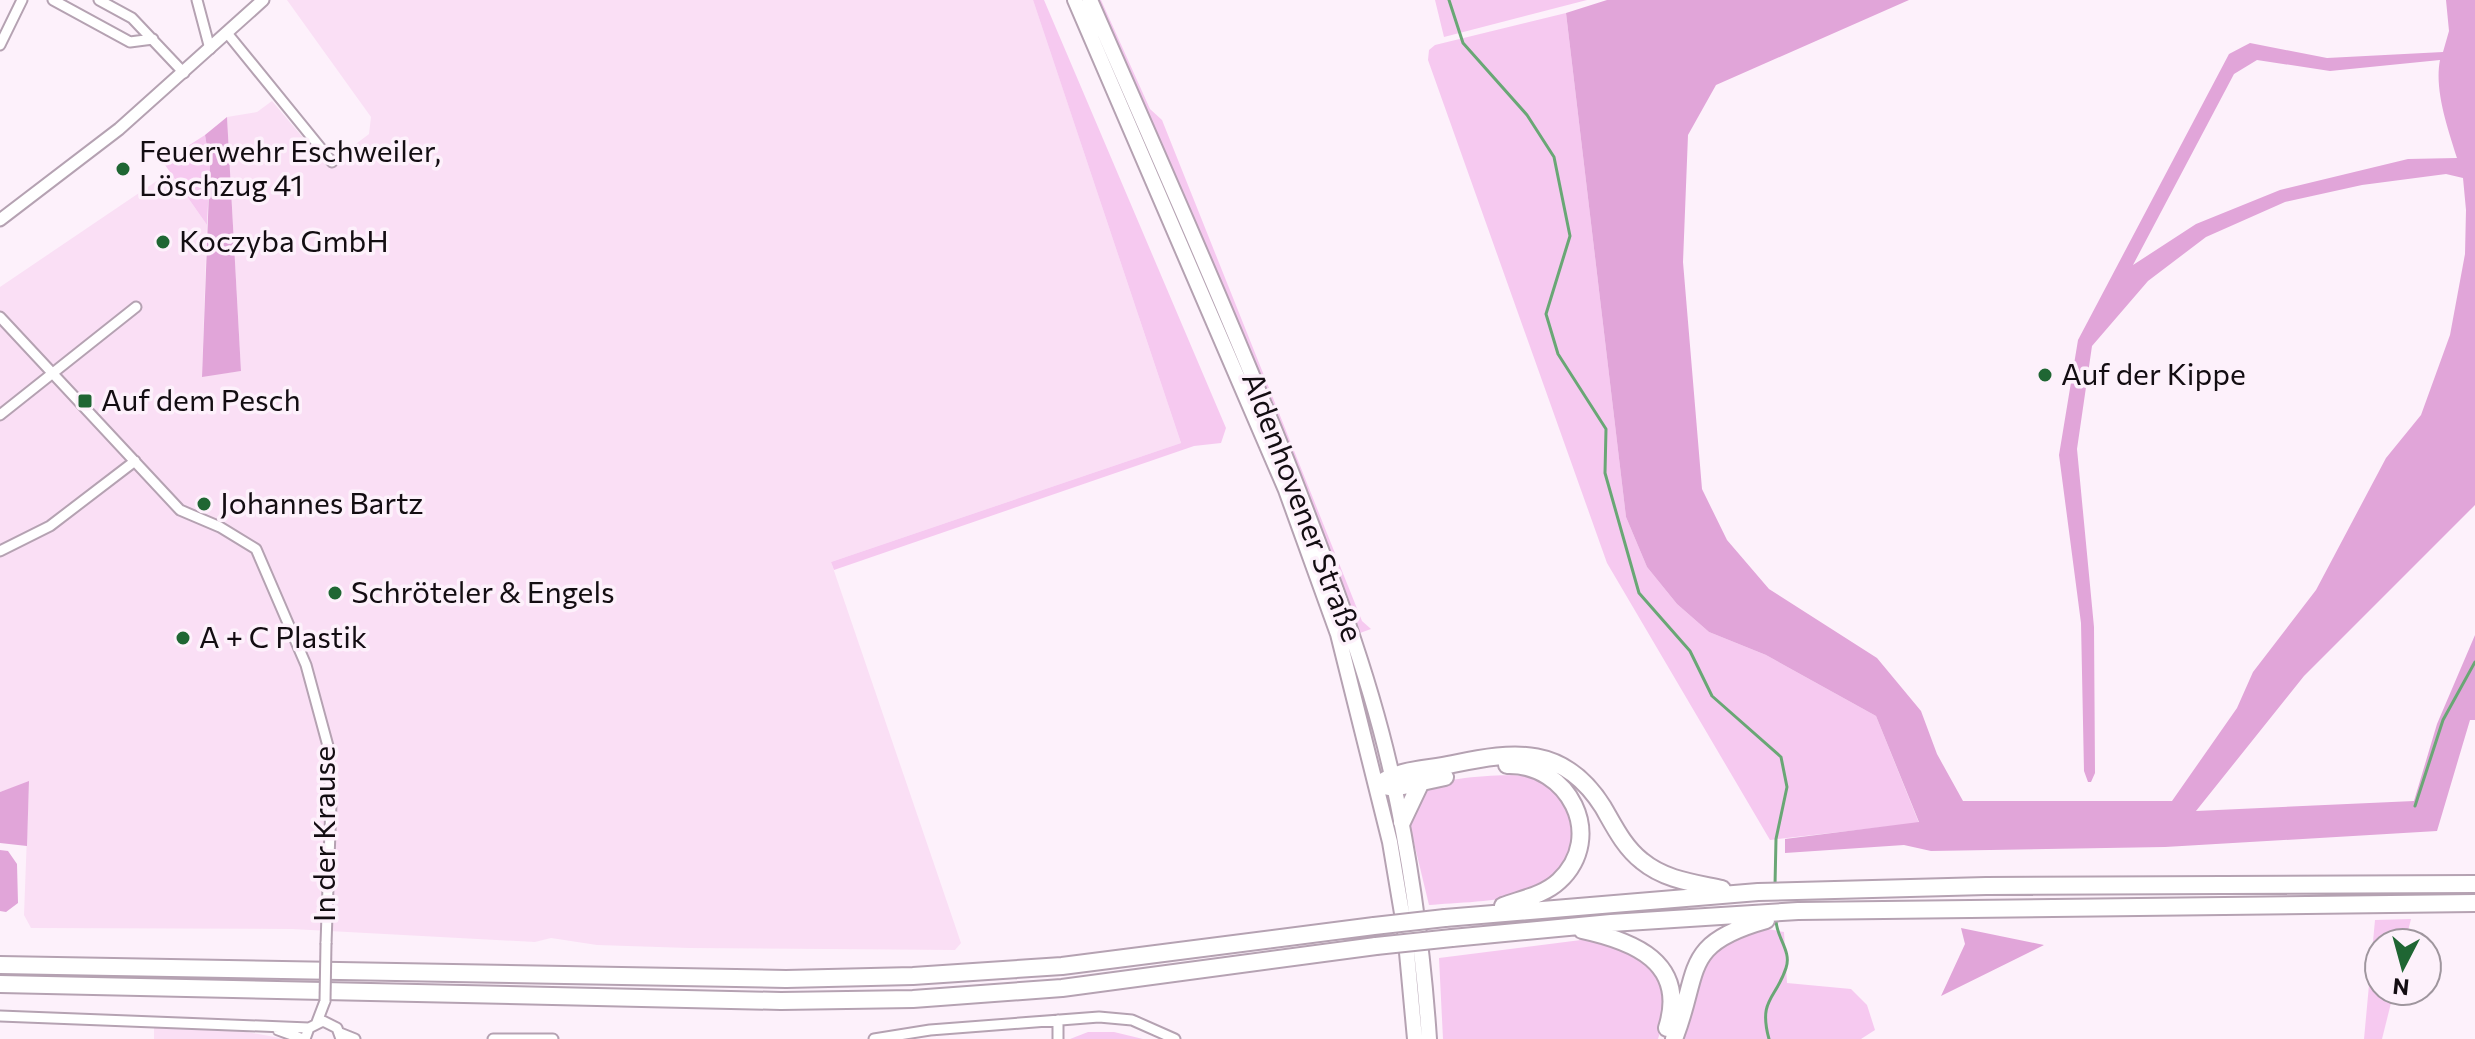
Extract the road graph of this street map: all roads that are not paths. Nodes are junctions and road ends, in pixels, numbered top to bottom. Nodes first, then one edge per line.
1 (22, 0) edge
2 (53, 0) edge
3 (99, 0) edge
4 (197, 0) edge
5 (263, 0) edge
6 (1075, 0) edge
7 (1090, 0) edge
8 (227, 33) junction
9 (153, 39) junction
10 (0, 45) edge
11 (210, 49) junction
12 (184, 73) junction
13 (332, 162) dead end
14 (0, 220) edge
15 (136, 307) dead end
16 (0, 317) edge
17 (53, 373) junction
18 (0, 415) edge
19 (135, 461) junction
20 (0, 551) edge
21 (1388, 782) junction
22 (1421, 782) junction
23 (1402, 822) junction
24 (2475, 884) edge
25 (1751, 892) junction
26 (2475, 903) edge
27 (1475, 915) junction
28 (1760, 917) junction
29 (1564, 927) junction
30 (0, 965) edge
31 (0, 984) edge
32 (0, 1016) edge
33 (321, 1020) junction
34 (1058, 1020) junction
35 (267, 1026) junction
36 (340, 1036) edge
37 (531, 1038) edge
38 (304, 1039) edge
39 (355, 1039) edge
40 (493, 1039) edge
41 (553, 1039) edge
42 (874, 1039) edge
43 (1058, 1039) edge
44 (1175, 1039) edge
45 (1415, 1039) edge
46 (1429, 1039) edge
47 (1663, 1039) edge
48 (1674, 1039) edge

1 - 10 street
2 - 9 street
3 - 9 street
4 - 11 street
5 - 8 street
6 - 21 main road, Aldenhovener Straße
7 - 21 main road, Aldenhovener Straße
8 - 11 street
8 - 13 street
9 - 12 street
11 - 12 street
12 - 14 street
15 - 17 street
16 - 17 street, In der Krause
17 - 18 street
17 - 19 street, In der Krause
19 - 20 street
19 - 33 street, In der Krause, bridge
21 - 22 highway
21 - 23 main road, Aldenhovener Straße
21 - 25 highway
21 - 45 main road, Aldenhovener Straße
22 - 23 highway
22 - 27 highway
23 - 46 main road, Aldenhovener Straße
24 - 25 highway
25 - 27 highway
26 - 28 highway
27 - 30 highway, bridge
28 - 29 highway
28 - 48 highway
29 - 31 highway, bridge
29 - 47 highway
32 - 35 street
33 - 35 street
33 - 36 street
33 - 38 street, In der Krause
34 - 42 street
34 - 43 street
34 - 44 street
35 - 38 street
36 - 39 street
37 - 40 street
37 - 41 street

